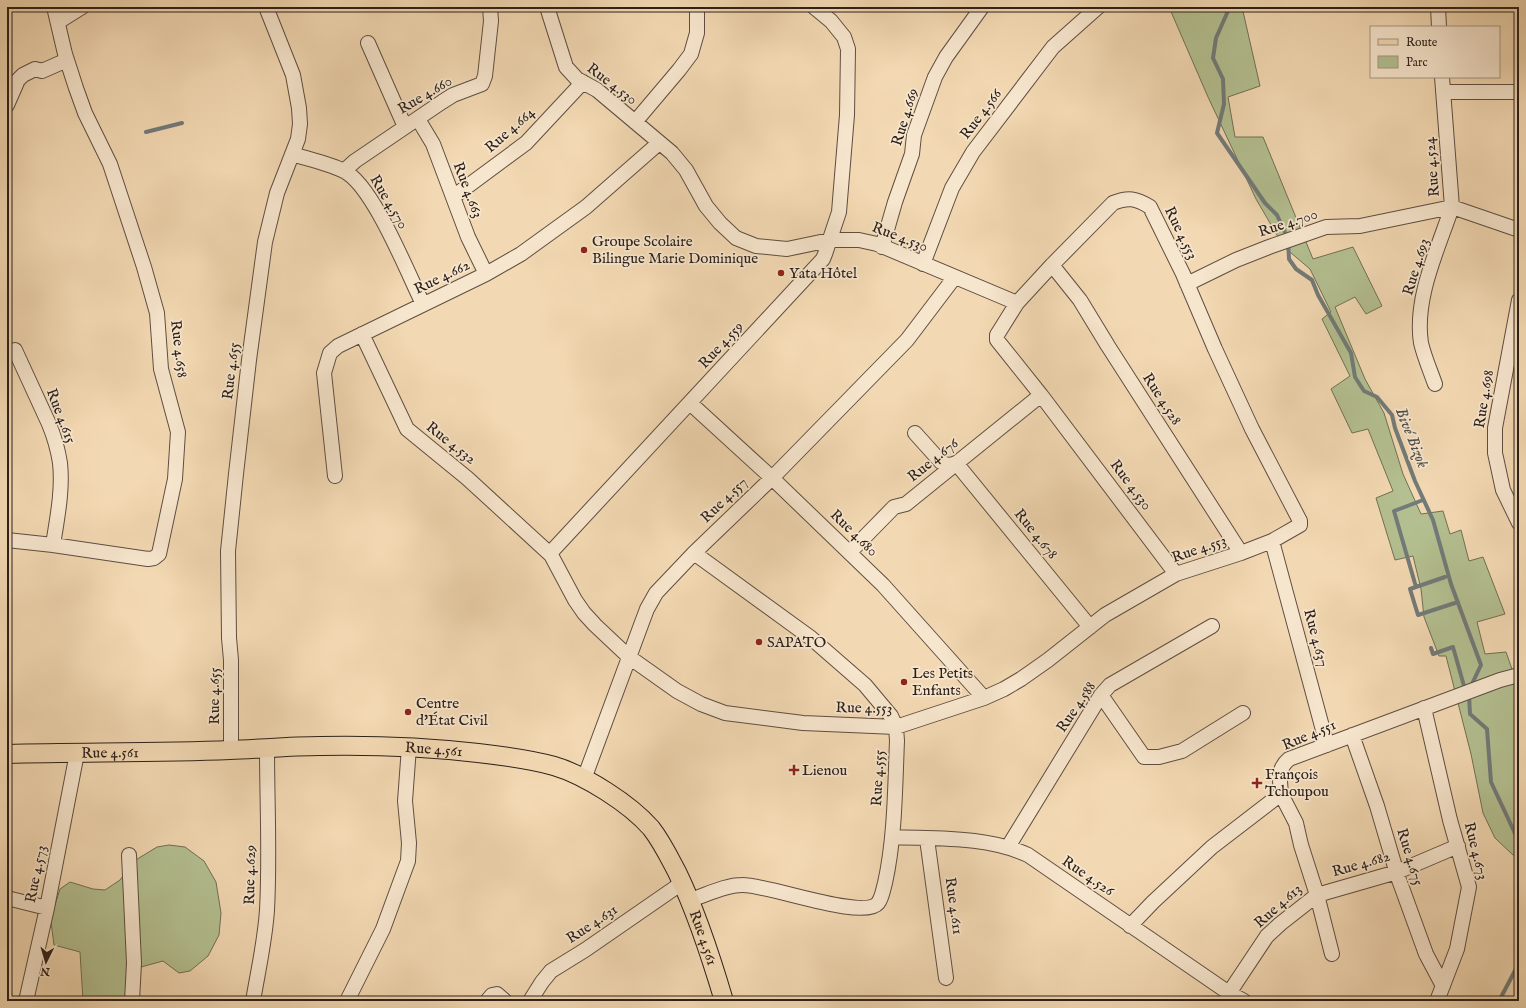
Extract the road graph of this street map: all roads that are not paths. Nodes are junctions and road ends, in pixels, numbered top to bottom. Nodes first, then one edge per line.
1 (54, 7) edge
2 (82, 7) edge
3 (266, 7) edge
4 (490, 7) edge
5 (547, 7) edge
6 (697, 7) edge
7 (814, 7) edge
8 (982, 7) edge
9 (1098, 7) edge
10 (1438, 7) edge
11 (58, 22) junction
12 (1439, 26) edge
13 (368, 43) dead end
14 (67, 60) junction
15 (1442, 78) edge
16 (583, 82) junction
17 (1519, 86) edge
18 (1443, 92) junction
19 (1519, 92) edge
20 (7, 105) edge
21 (418, 119) junction
22 (635, 122) junction
23 (405, 127) junction
24 (659, 143) junction
25 (292, 154) junction
26 (344, 171) junction
27 (452, 197) junction
28 (1452, 207) junction
29 (1519, 230) edge
30 (830, 240) junction
31 (882, 247) junction
32 (923, 264) junction
33 (1052, 265) junction
34 (486, 274) junction
35 (952, 281) junction
36 (1187, 284) junction
37 (1519, 300) edge
38 (423, 304) junction
39 (1017, 304) junction
40 (362, 334) junction
41 (15, 350) dead end
42 (1435, 384) dead end
43 (1041, 395) junction
44 (690, 403) junction
45 (915, 433) dead end
46 (956, 463) junction
47 (335, 476) dead end
48 (772, 478) junction
49 (1519, 523) edge
50 (7, 540) edge
51 (1272, 541) junction
52 (53, 545) junction
53 (850, 552) junction
54 (694, 553) junction
55 (1241, 553) junction
56 (550, 555) junction
57 (1176, 574) junction
58 (1212, 626) dead end
59 (1090, 627) junction
60 (629, 657) junction
61 (1519, 675) edge
62 (1101, 695) junction
63 (984, 698) junction
64 (1424, 708) junction
65 (1243, 713) dead end
66 (896, 727) junction
67 (1352, 735) junction
68 (1327, 745) junction
69 (409, 747) junction
70 (266, 748) junction
71 (231, 750) junction
72 (77, 753) junction
73 (7, 754) edge
74 (584, 779) junction
75 (1281, 794) junction
76 (892, 837) junction
77 (927, 839) junction
78 (1458, 846) junction
79 (1008, 847) junction
80 (129, 856) dead end
81 (1397, 872) junction
82 (682, 883) junction
83 (1317, 894) junction
84 (7, 898) edge
85 (690, 900) junction
86 (47, 908) junction
87 (1130, 926) junction
88 (1332, 954) dead end
89 (946, 978) dead end
90 (1443, 986) junction
91 (1229, 993) junction
92 (26, 1001) edge
93 (132, 1001) edge
94 (253, 1001) edge
95 (347, 1001) edge
96 (487, 1001) edge
97 (505, 1001) edge
98 (530, 1001) edge
99 (724, 1001) edge
100 (1244, 1001) edge
101 (1437, 1001) edge

1 - 11 street, Rue 4.658
2 - 11 street
3 - 25 street, Rue 4.655
4 - 21 street, Rue 4.660
5 - 16 street, Rue 4.530
6 - 22 street
7 - 30 street, Rue 4.559
8 - 31 street, Rue 4.669
9 - 32 street, Rue 4.566
10 - 12 street
11 - 14 street, Rue 4.658
13 - 23 street
14 - 20 street
14 - 52 street, Rue 4.658
15 - 18 street, Rue 4.524
16 - 22 street, Rue 4.530
16 - 27 street, Rue 4.664
17 - 19 street
18 - 19 street
18 - 28 street, Rue 4.524
21 - 23 street, Rue 4.660
21 - 27 street, Rue 4.663
22 - 24 street, Rue 4.530
23 - 26 street, Rue 4.660
24 - 30 street, Rue 4.530
24 - 34 street, Rue 4.662
25 - 26 street, Rue 4.570
25 - 71 street, Rue 4.655
26 - 38 street, Rue 4.570
27 - 34 street, Rue 4.663
28 - 29 street, Rue 4.524
28 - 36 street, Rue 4.700
28 - 42 street, Rue 4.693
30 - 31 street, Rue 4.530
30 - 44 street, Rue 4.559
31 - 32 street, Rue 4.530
32 - 35 street, Rue 4.530
33 - 36 street, Rue 4.553
33 - 39 street, Rue 4.553
33 - 55 street, Rue 4.528
34 - 38 street, Rue 4.662
35 - 39 street, Rue 4.530
35 - 48 street, Rue 4.557
36 - 51 street, Rue 4.553
37 - 49 street, Rue 4.698
38 - 40 street, Rue 4.662
39 - 43 street, Rue 4.530
40 - 47 street, Rue 4.662
40 - 56 street, Rue 4.532
41 - 52 street, Rue 4.615
43 - 46 street, Rue 4.676
43 - 57 street, Rue 4.530
44 - 48 street, Rue 4.680
44 - 56 street, Rue 4.559
45 - 46 street
46 - 53 street, Rue 4.676
46 - 59 street, Rue 4.678
48 - 53 street, Rue 4.680
48 - 54 street, Rue 4.557
50 - 52 street, Rue 4.658
51 - 55 street, Rue 4.553
51 - 68 street, Rue 4.637
53 - 63 street, Rue 4.680
54 - 60 street, Rue 4.557
54 - 66 street, Rue 4.555
55 - 57 street, Rue 4.553
56 - 60 street
57 - 59 street, Rue 4.553
58 - 62 street, Rue 4.588
59 - 63 street, Rue 4.553
60 - 66 street, Rue 4.553
60 - 74 street, Rue 4.557
61 - 64 street, Rue 4.551
62 - 65 street
62 - 79 street, Rue 4.588
63 - 66 street, Rue 4.553
64 - 67 street, Rue 4.551
64 - 78 street, Rue 4.673
66 - 76 street, Rue 4.555
67 - 68 street, Rue 4.551
67 - 81 street, Rue 4.675
68 - 75 street, Rue 4.551
69 - 70 main road, Rue 4.561
69 - 74 main road, Rue 4.561
69 - 95 street
70 - 71 main road, Rue 4.561
70 - 94 street, Rue 4.629
71 - 72 main road, Rue 4.561
72 - 73 main road, Rue 4.561
72 - 86 street, Rue 4.573
74 - 82 main road, Rue 4.561
75 - 83 street, Rue 4.613
75 - 87 street
76 - 77 street, Rue 4.526
76 - 85 street, Rue 4.555
77 - 79 street, Rue 4.526
77 - 89 street, Rue 4.611
78 - 81 street, Rue 4.682
78 - 90 street, Rue 4.673
79 - 87 street, Rue 4.526
80 - 93 street
81 - 83 street, Rue 4.682
81 - 90 street, Rue 4.675
82 - 85 main road, Rue 4.561
82 - 98 street, Rue 4.631
83 - 88 street
83 - 91 street, Rue 4.613
84 - 86 street
85 - 99 main road, Rue 4.561
86 - 92 street, Rue 4.573
87 - 91 street, Rue 4.526
90 - 101 street, Rue 4.673
91 - 100 street, Rue 4.526
96 - 97 street

